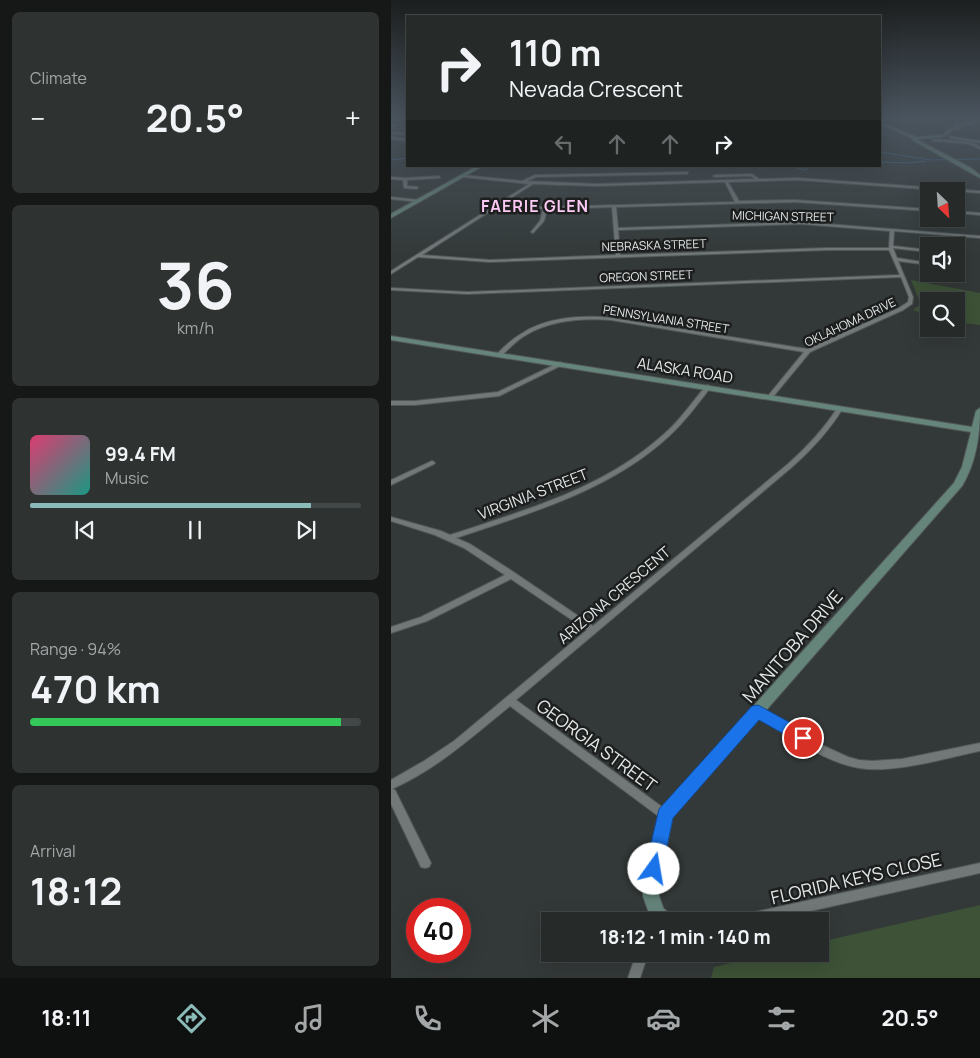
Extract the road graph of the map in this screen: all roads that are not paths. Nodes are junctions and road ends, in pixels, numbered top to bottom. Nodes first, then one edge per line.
1 (959, 164) edge
2 (479, 167) edge
3 (687, 173) dead end
4 (463, 176) junction
5 (715, 176) dead end
6 (439, 177) dead end
7 (980, 177) edge
8 (391, 178) edge
9 (406, 179) junction
10 (758, 180) junction
11 (726, 181) junction
12 (522, 182) junction
13 (532, 183) junction
14 (417, 188) dead end
15 (980, 192) edge
16 (391, 198) edge
17 (419, 200) junction
18 (737, 202) junction
19 (495, 206) junction
20 (614, 206) junction
21 (545, 208) junction
22 (920, 209) edge
23 (965, 213) edge
24 (980, 214) edge
25 (391, 216) edge
26 (616, 229) junction
27 (892, 230) junction
28 (533, 232) dead end
29 (980, 237) edge
30 (891, 248) junction
31 (920, 250) edge
32 (418, 256) junction
33 (618, 256) junction
34 (895, 259) junction
35 (920, 263) edge
36 (391, 273) edge
37 (902, 276) junction
38 (391, 289) edge
39 (391, 338) edge
40 (808, 351) junction
41 (500, 354) junction
42 (560, 364) junction
43 (708, 387) junction
44 (770, 396) junction
45 (391, 403) edge
46 (840, 408) junction
47 (980, 411) edge
48 (974, 430) junction
49 (431, 463) dead end
50 (391, 483) edge
51 (391, 519) edge
52 (450, 538) junction
53 (512, 575) junction
54 (391, 630) edge
55 (593, 630) junction
56 (509, 700) junction
57 (758, 711) junction
58 (980, 747) edge
59 (391, 785) edge
60 (391, 793) edge
61 (665, 815) junction
62 (425, 863) dead end
63 (980, 868) edge
64 (653, 912) edge
65 (782, 912) edge
66 (639, 962) edge
67 (634, 978) edge

1 - 7 street
2 - 4 street
3 - 12 street
4 - 12 street
4 - 17 street
5 - 10 street
6 - 9 street
8 - 9 street
9 - 14 street
10 - 11 street
10 - 15 street
11 - 13 street
11 - 18 street
12 - 13 street
13 - 19 street
16 - 17 street
17 - 25 street
18 - 20 street
18 - 22 street
19 - 21 street
19 - 32 street
20 - 21 street
20 - 26 street
21 - 28 street
23 - 24 street
26 - 27 street, MICHIGAN STREET
26 - 33 street
27 - 29 street, MICHIGAN STREET
27 - 30 street, OKLAHOMA DRIVE
30 - 31 street, NEBRASKA STREET
30 - 33 street, NEBRASKA STREET
30 - 34 street, OKLAHOMA DRIVE
32 - 33 street, NEBRASKA STREET
32 - 36 street
34 - 35 street
34 - 37 street, OKLAHOMA DRIVE
37 - 38 street, OREGON STREET
37 - 40 street, OKLAHOMA DRIVE
39 - 41 street, ALASKA ROAD
40 - 41 street, PENNSYLVANIA STREET
40 - 44 street, OKLAHOMA DRIVE
41 - 42 street, ALASKA ROAD
42 - 43 street, ALASKA ROAD
42 - 45 street
43 - 44 street, ALASKA ROAD
43 - 52 street, VIRGINIA STREET
44 - 46 street, ALASKA ROAD
46 - 48 street, ALASKA ROAD
46 - 55 street, ARIZONA CRESCENT
47 - 48 street, MANITOBA DRIVE
48 - 57 street, MANITOBA DRIVE
49 - 50 street
51 - 52 street
52 - 53 street
53 - 54 street
53 - 55 street
55 - 56 street, ARIZONA CRESCENT
56 - 59 street, ARIZONA CRESCENT
56 - 61 street, GEORGIA STREET
57 - 58 street
57 - 61 street, MANITOBA DRIVE
60 - 62 street
61 - 64 street
63 - 65 street, FLORIDA KEYS CLOSE
66 - 67 street

